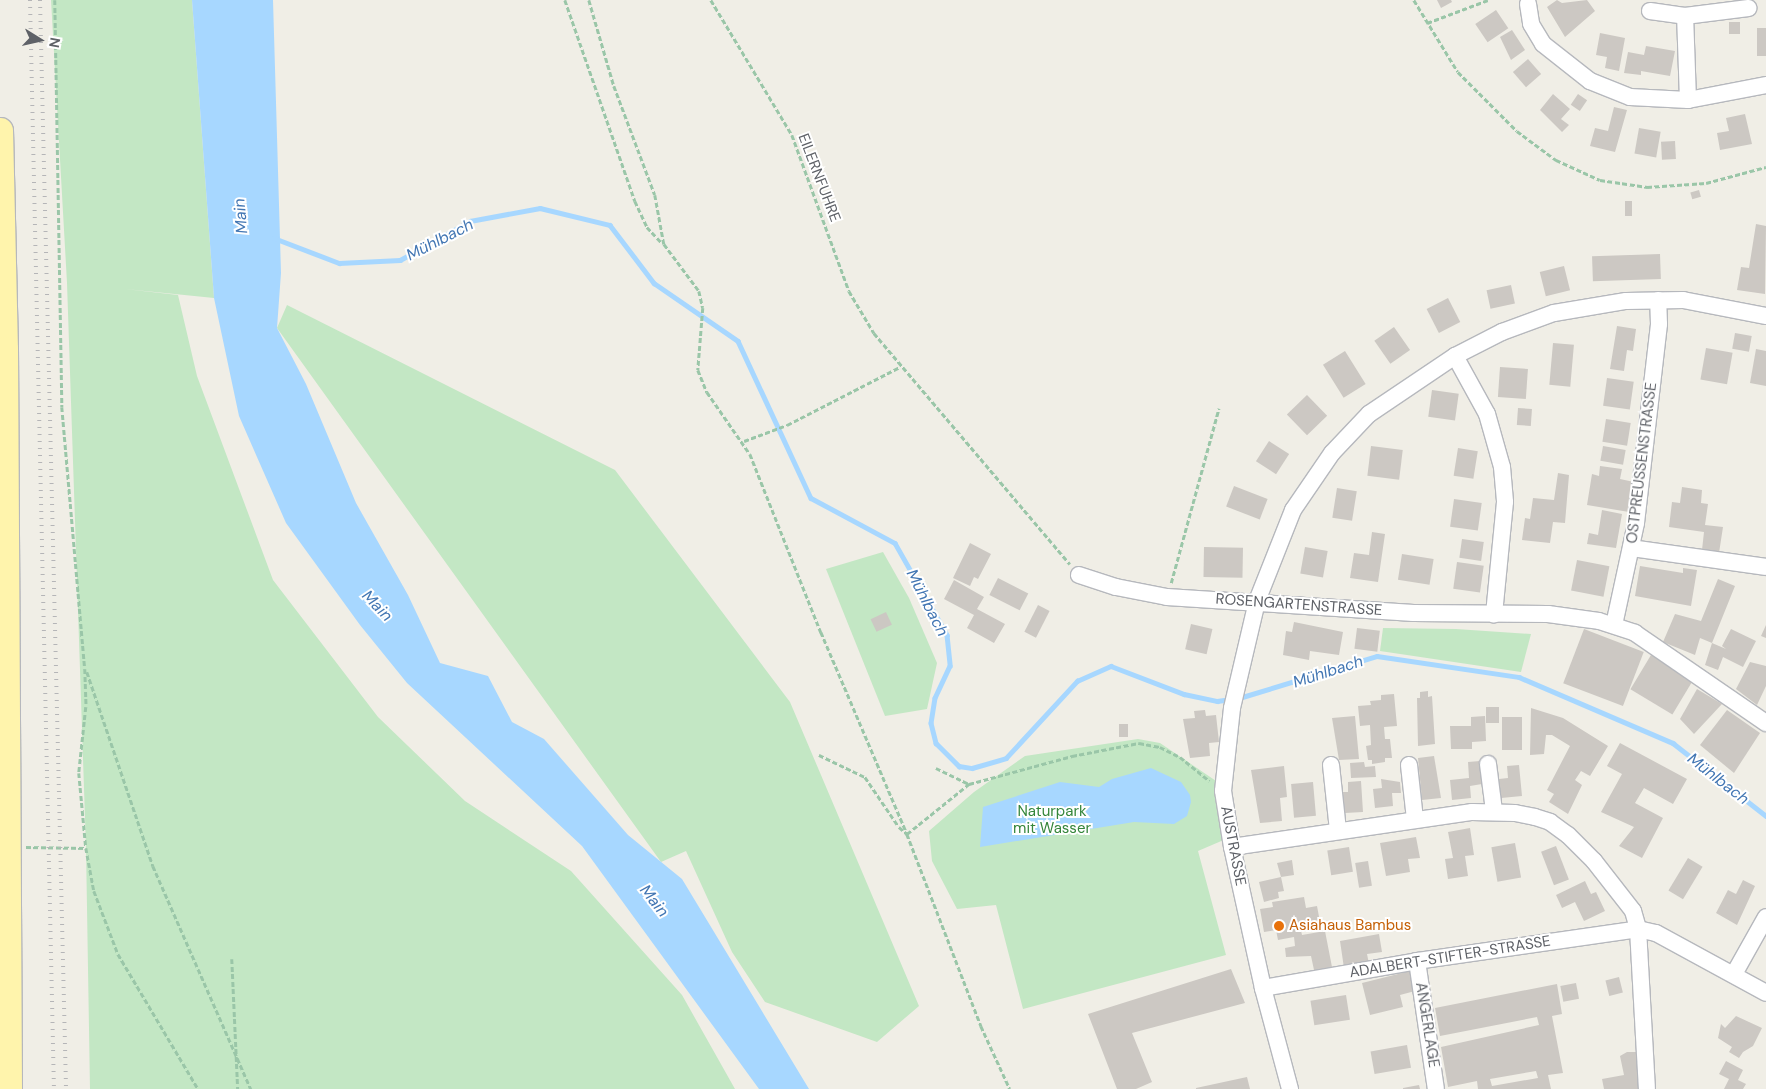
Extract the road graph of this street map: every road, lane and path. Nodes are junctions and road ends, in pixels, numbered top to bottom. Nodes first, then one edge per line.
1 (56, 0) edge
2 (565, 0) edge
3 (589, 0) edge
4 (711, 0) edge
5 (1414, 0) edge
6 (1488, 0) edge
7 (1528, 4) dead end
8 (1748, 8) dead end
9 (1650, 11) dead end
10 (1685, 16) junction
11 (1427, 23) junction
12 (1766, 85) edge
13 (1688, 100) junction
14 (0, 130) edge
15 (1766, 168) edge
16 (664, 244) junction
17 (1658, 300) junction
18 (1766, 316) edge
19 (1455, 356) junction
20 (900, 367) junction
21 (1219, 408) dead end
22 (744, 441) junction
23 (1631, 548) junction
24 (1766, 567) edge
25 (1079, 575) joint
26 (1167, 597) junction
27 (1257, 601) junction
28 (1494, 614) junction
29 (1614, 625) junction
30 (85, 669) junction
31 (1764, 716) edge
32 (820, 755) dead end
33 (1488, 764) dead end
34 (1331, 765) dead end
35 (1409, 765) dead end
36 (936, 768) dead end
37 (969, 784) junction
38 (1223, 791) junction
39 (1494, 811) junction
40 (1415, 819) junction
41 (1338, 831) junction
42 (907, 834) junction
43 (8, 846) junction
44 (1232, 847) junction
45 (86, 848) junction
46 (1766, 917) edge
47 (1638, 929) junction
48 (232, 960) dead end
49 (1417, 961) junction
50 (1734, 974) junction
51 (1263, 988) junction
52 (1766, 993) edge
53 (236, 1055) junction
54 (10, 1089) edge
55 (198, 1089) edge
56 (238, 1089) edge
57 (251, 1089) edge
58 (1010, 1089) edge
59 (1290, 1089) edge
60 (1436, 1089) edge
61 (1647, 1089) edge

1 - 30 path
2 - 16 path
3 - 16 path
4 - 20 path, EILERNFUHRE
5 - 11 path
6 - 11 path
7 - 13 street
8 - 10 street
9 - 10 street
10 - 13 street
11 - 15 path
12 - 13 street
14 - 43 main road
16 - 22 path
17 - 18 street, AUSTRASSE
17 - 19 street, AUSTRASSE
17 - 23 street, OSTPREUSSENSTRASSE
19 - 27 street, AUSTRASSE
19 - 28 street
20 - 22 path
20 - 25 path
21 - 26 path
22 - 42 path
23 - 24 street
23 - 29 street, OSTPREUSSENSTRASSE
25 - 26 street, ROSENGARTENSTRASSE
26 - 27 street, ROSENGARTENSTRASSE
27 - 28 street, ROSENGARTENSTRASSE
27 - 38 street, AUSTRASSE
28 - 29 street, ROSENGARTENSTRASSE
29 - 31 street, ROSENGARTENSTRASSE
30 - 45 path
30 - 53 path
32 - 42 path
33 - 39 street
34 - 41 street
35 - 40 street
36 - 37 path
37 - 38 path
37 - 42 path
38 - 44 street, AUSTRASSE
39 - 40 street
39 - 47 street
40 - 41 street
41 - 44 street
42 - 58 path
43 - 45 path
43 - 54 main road
44 - 51 street, AUSTRASSE
45 - 55 path
46 - 50 street
47 - 49 street, ADALBERT-STIFTER-STRASSE
47 - 50 street
47 - 61 street
48 - 53 path
49 - 51 street, ADALBERT-STIFTER-STRASSE
49 - 60 street, ANGERLAGE
50 - 52 street
51 - 59 street, AUSTRASSE
53 - 56 path
53 - 57 path

